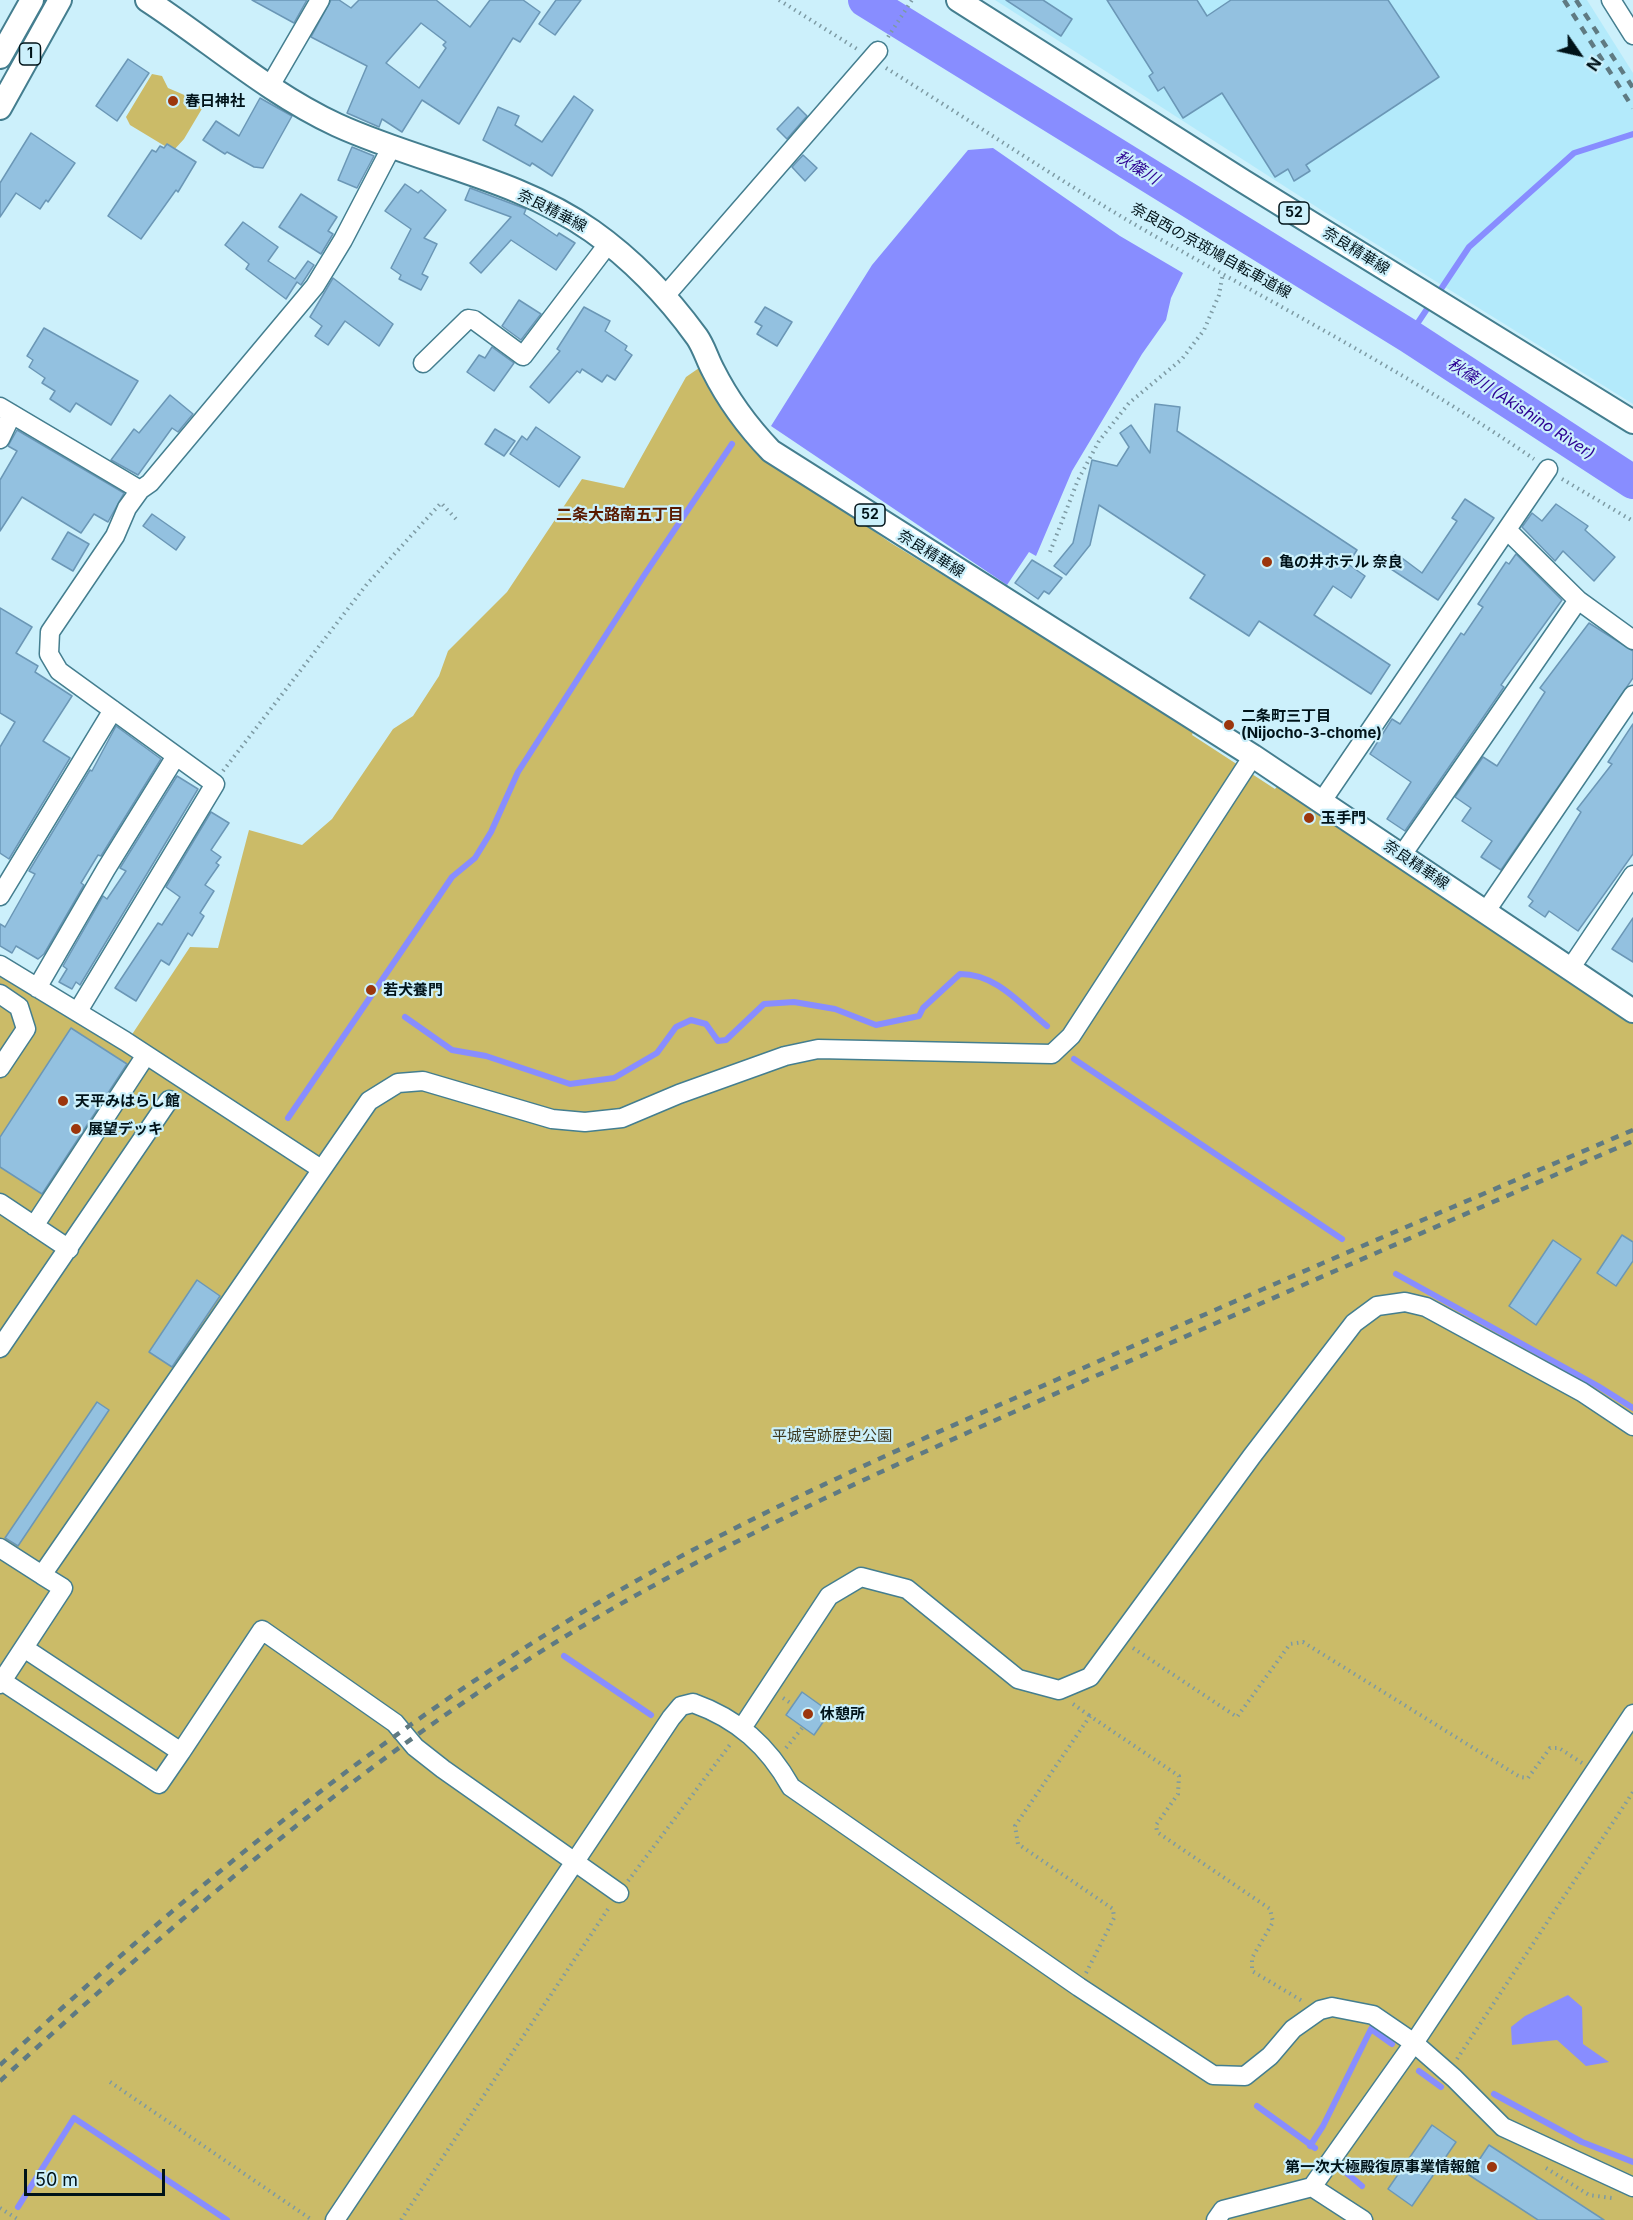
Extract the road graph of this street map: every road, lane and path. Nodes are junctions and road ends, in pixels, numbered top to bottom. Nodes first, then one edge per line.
1 (32, 0) edge
2 (60, 0) edge
3 (320, 0) edge
4 (779, 0) edge
5 (912, 0) edge
6 (958, 0) edge
7 (1611, 0) edge
8 (159, 3) edge
9 (1630, 21) edge
10 (876, 55) junction
11 (0, 57) edge
12 (270, 86) junction
13 (0, 108) edge
14 (391, 148) junction
15 (608, 244) junction
16 (1223, 273) junction
17 (665, 296) junction
18 (423, 363) dead end
19 (6, 410) edge
20 (1633, 422) edge
21 (0, 439) edge
22 (1548, 469) junction
23 (140, 490) junction
24 (457, 520) dead end
25 (1633, 522) edge
26 (1507, 530) junction
27 (1050, 552) dead end
28 (1578, 600) junction
29 (1633, 640) edge
30 (1633, 695) edge
31 (113, 710) junction
32 (176, 756) junction
33 (1253, 756) junction
34 (215, 784) junction
35 (1322, 801) junction
36 (1402, 855) junction
37 (1633, 875) edge
38 (0, 896) edge
39 (1486, 911) junction
40 (0, 964) edge
41 (1570, 969) junction
42 (37, 988) junction
43 (0, 994) edge
44 (78, 1011) junction
45 (1633, 1011) edge
46 (146, 1055) junction
47 (0, 1068) edge
48 (169, 1100) dead end
49 (321, 1169) junction
50 (0, 1203) edge
51 (34, 1226) junction
52 (69, 1249) junction
53 (0, 1348) edge
54 (1633, 1426) edge
55 (0, 1548) edge
56 (42, 1575) junction
57 (1119, 1639) junction
58 (24, 1648) junction
59 (1, 1683) edge
60 (1633, 1714) edge
61 (803, 1727) dead end
62 (742, 1728) junction
63 (181, 1752) junction
64 (776, 1760) junction
65 (1595, 1772) junction
66 (1633, 1792) edge
67 (575, 1863) junction
68 (619, 1893) junction
69 (1079, 1987) junction
70 (1320, 2010) junction
71 (1414, 2043) junction
72 (1456, 2061) dead end
73 (110, 2082) dead end
74 (1312, 2187) junction
75 (1633, 2187) edge
76 (0, 2208) edge
77 (19, 2220) edge
78 (312, 2220) edge
79 (335, 2220) edge
80 (401, 2220) edge
81 (1216, 2220) edge
82 (1363, 2220) edge

1 - 11 main road, 1
2 - 13 main road, 1
3 - 12 street
4 - 10 path, 奈良西の京斑鳩自転車道線
5 - 10 path
6 - 20 main road, 奈良精華線 / 52
7 - 9 street
8 - 12 main road, 奈良精華線 / 52
10 - 16 path, 奈良西の京斑鳩自転車道線
10 - 17 street
12 - 14 main road, 奈良精華線 / 52
14 - 15 main road, 奈良精華線 / 52
14 - 23 street
15 - 17 main road, 奈良精華線 / 52
15 - 18 street
16 - 22 path, 奈良西の京斑鳩自転車道線
16 - 27 path
17 - 33 main road, 奈良精華線 / 52
19 - 21 street
19 - 23 street
22 - 25 path, 奈良西の京斑鳩自転車道線
22 - 26 street
23 - 31 street
24 - 34 path
26 - 28 street
26 - 35 street
28 - 29 street
28 - 36 street
30 - 39 street
31 - 32 street
31 - 38 street
32 - 34 street
32 - 42 street
33 - 35 main road, 奈良精華線 / 52
33 - 49 street
34 - 44 street
35 - 36 main road, 奈良精華線 / 52
36 - 39 main road, 奈良精華線 / 52
37 - 41 street
39 - 41 main road, 奈良精華線 / 52
40 - 42 street
41 - 45 main road, 奈良精華線 / 52
42 - 44 street
43 - 47 street
44 - 46 street
46 - 49 street
46 - 51 street
48 - 52 street
49 - 56 street
50 - 51 street
51 - 52 street
52 - 53 street
54 - 57 street
55 - 56 street
56 - 58 street
57 - 62 street
57 - 65 path
58 - 59 street
58 - 63 street
59 - 63 street
60 - 65 street
61 - 64 path
62 - 64 street
62 - 67 street
62 - 68 path
63 - 67 street
64 - 69 street
65 - 71 street
66 - 72 path
67 - 68 street
67 - 79 street
68 - 80 path
69 - 70 street
69 - 70 path
70 - 71 street
71 - 74 street
71 - 75 street
73 - 78 path
74 - 81 street
74 - 82 street
76 - 77 path

